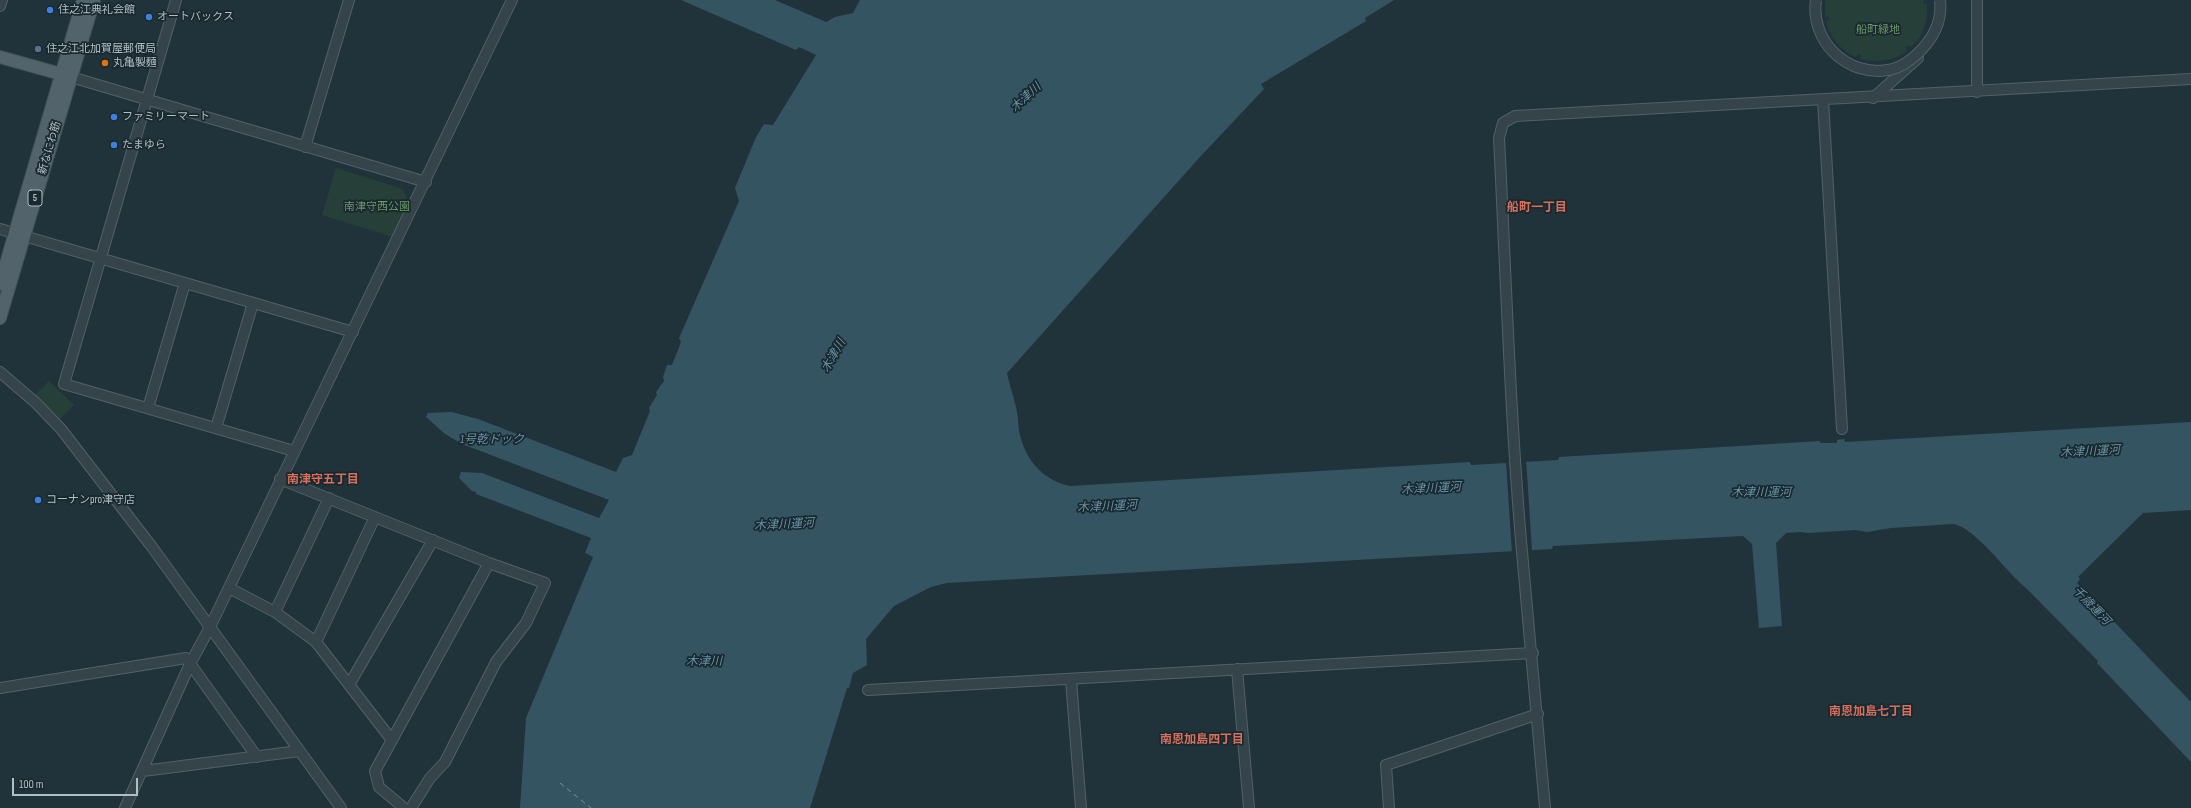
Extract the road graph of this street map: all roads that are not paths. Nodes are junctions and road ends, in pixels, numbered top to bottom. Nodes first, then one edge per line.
1 (2, 0) edge
2 (83, 0) edge
3 (94, 0) edge
4 (176, 0) edge
5 (349, 0) edge
6 (1816, 0) edge
7 (1939, 0) edge
8 (1977, 0) edge
9 (510, 1) edge
10 (0, 6) edge
11 (0, 57) edge
12 (66, 76) junction
13 (2191, 80) edge
14 (1977, 92) junction
15 (1873, 98) junction
16 (147, 100) junction
17 (1823, 100) junction
18 (305, 147) junction
19 (426, 182) junction
20 (0, 228) edge
21 (20, 234) junction
22 (101, 258) junction
23 (185, 283) junction
24 (0, 284) edge
25 (253, 302) junction
26 (0, 318) edge
27 (353, 332) junction
28 (0, 372) edge
29 (148, 408) junction
30 (216, 428) junction
31 (1842, 429) dead end
32 (294, 451) junction
33 (280, 479) junction
34 (329, 498) junction
35 (374, 517) junction
36 (433, 540) junction
37 (489, 563) junction
38 (229, 588) junction
39 (275, 612) junction
40 (210, 627) junction
41 (316, 642) junction
42 (1533, 654) junction
43 (190, 664) junction
44 (1237, 669) junction
45 (1071, 680) junction
46 (349, 685) junction
47 (0, 688) edge
48 (868, 690) dead end
49 (1538, 714) junction
50 (391, 739) junction
51 (299, 751) junction
52 (257, 757) junction
53 (143, 772) junction
54 (125, 808) edge
55 (341, 808) edge
56 (404, 808) edge
57 (411, 808) edge
58 (1081, 808) edge
59 (1249, 808) edge
60 (1389, 808) edge
61 (1545, 808) edge

1 - 10 street
2 - 12 main road, 新なにわ筋
3 - 12 main road, 新なにわ筋
4 - 16 street
5 - 18 street
6 - 6 street, bridge
6 - 7 street, bridge
7 - 15 street
8 - 14 street
9 - 19 street
11 - 12 main road
12 - 16 street
12 - 21 main road, 新なにわ筋 / 5
13 - 14 street
14 - 15 street
15 - 17 street
16 - 18 street
16 - 22 street
17 - 31 street
17 - 42 street
18 - 19 street
19 - 27 street
20 - 21 street
21 - 22 street
21 - 24 main road, 新なにわ筋 / 5
21 - 26 main road, 新なにわ筋 / 5
22 - 23 street
22 - 29 street
23 - 25 street
23 - 29 street
25 - 27 street
25 - 30 street
27 - 32 street
28 - 40 street
29 - 30 street
30 - 32 street
32 - 33 street
33 - 34 street
33 - 38 street
34 - 35 street
34 - 39 street
35 - 36 street
35 - 41 street
36 - 37 street
36 - 46 street
37 - 50 street
37 - 57 street
38 - 39 street
38 - 40 street
39 - 41 street
40 - 43 street
40 - 51 street
41 - 46 street
42 - 44 street
42 - 49 street
43 - 47 street
43 - 52 street
43 - 53 street
44 - 45 street
44 - 59 street
45 - 48 street
45 - 58 street
46 - 50 street
49 - 60 street
49 - 61 street
50 - 56 street
51 - 52 street
51 - 55 street
52 - 53 street
53 - 54 street

